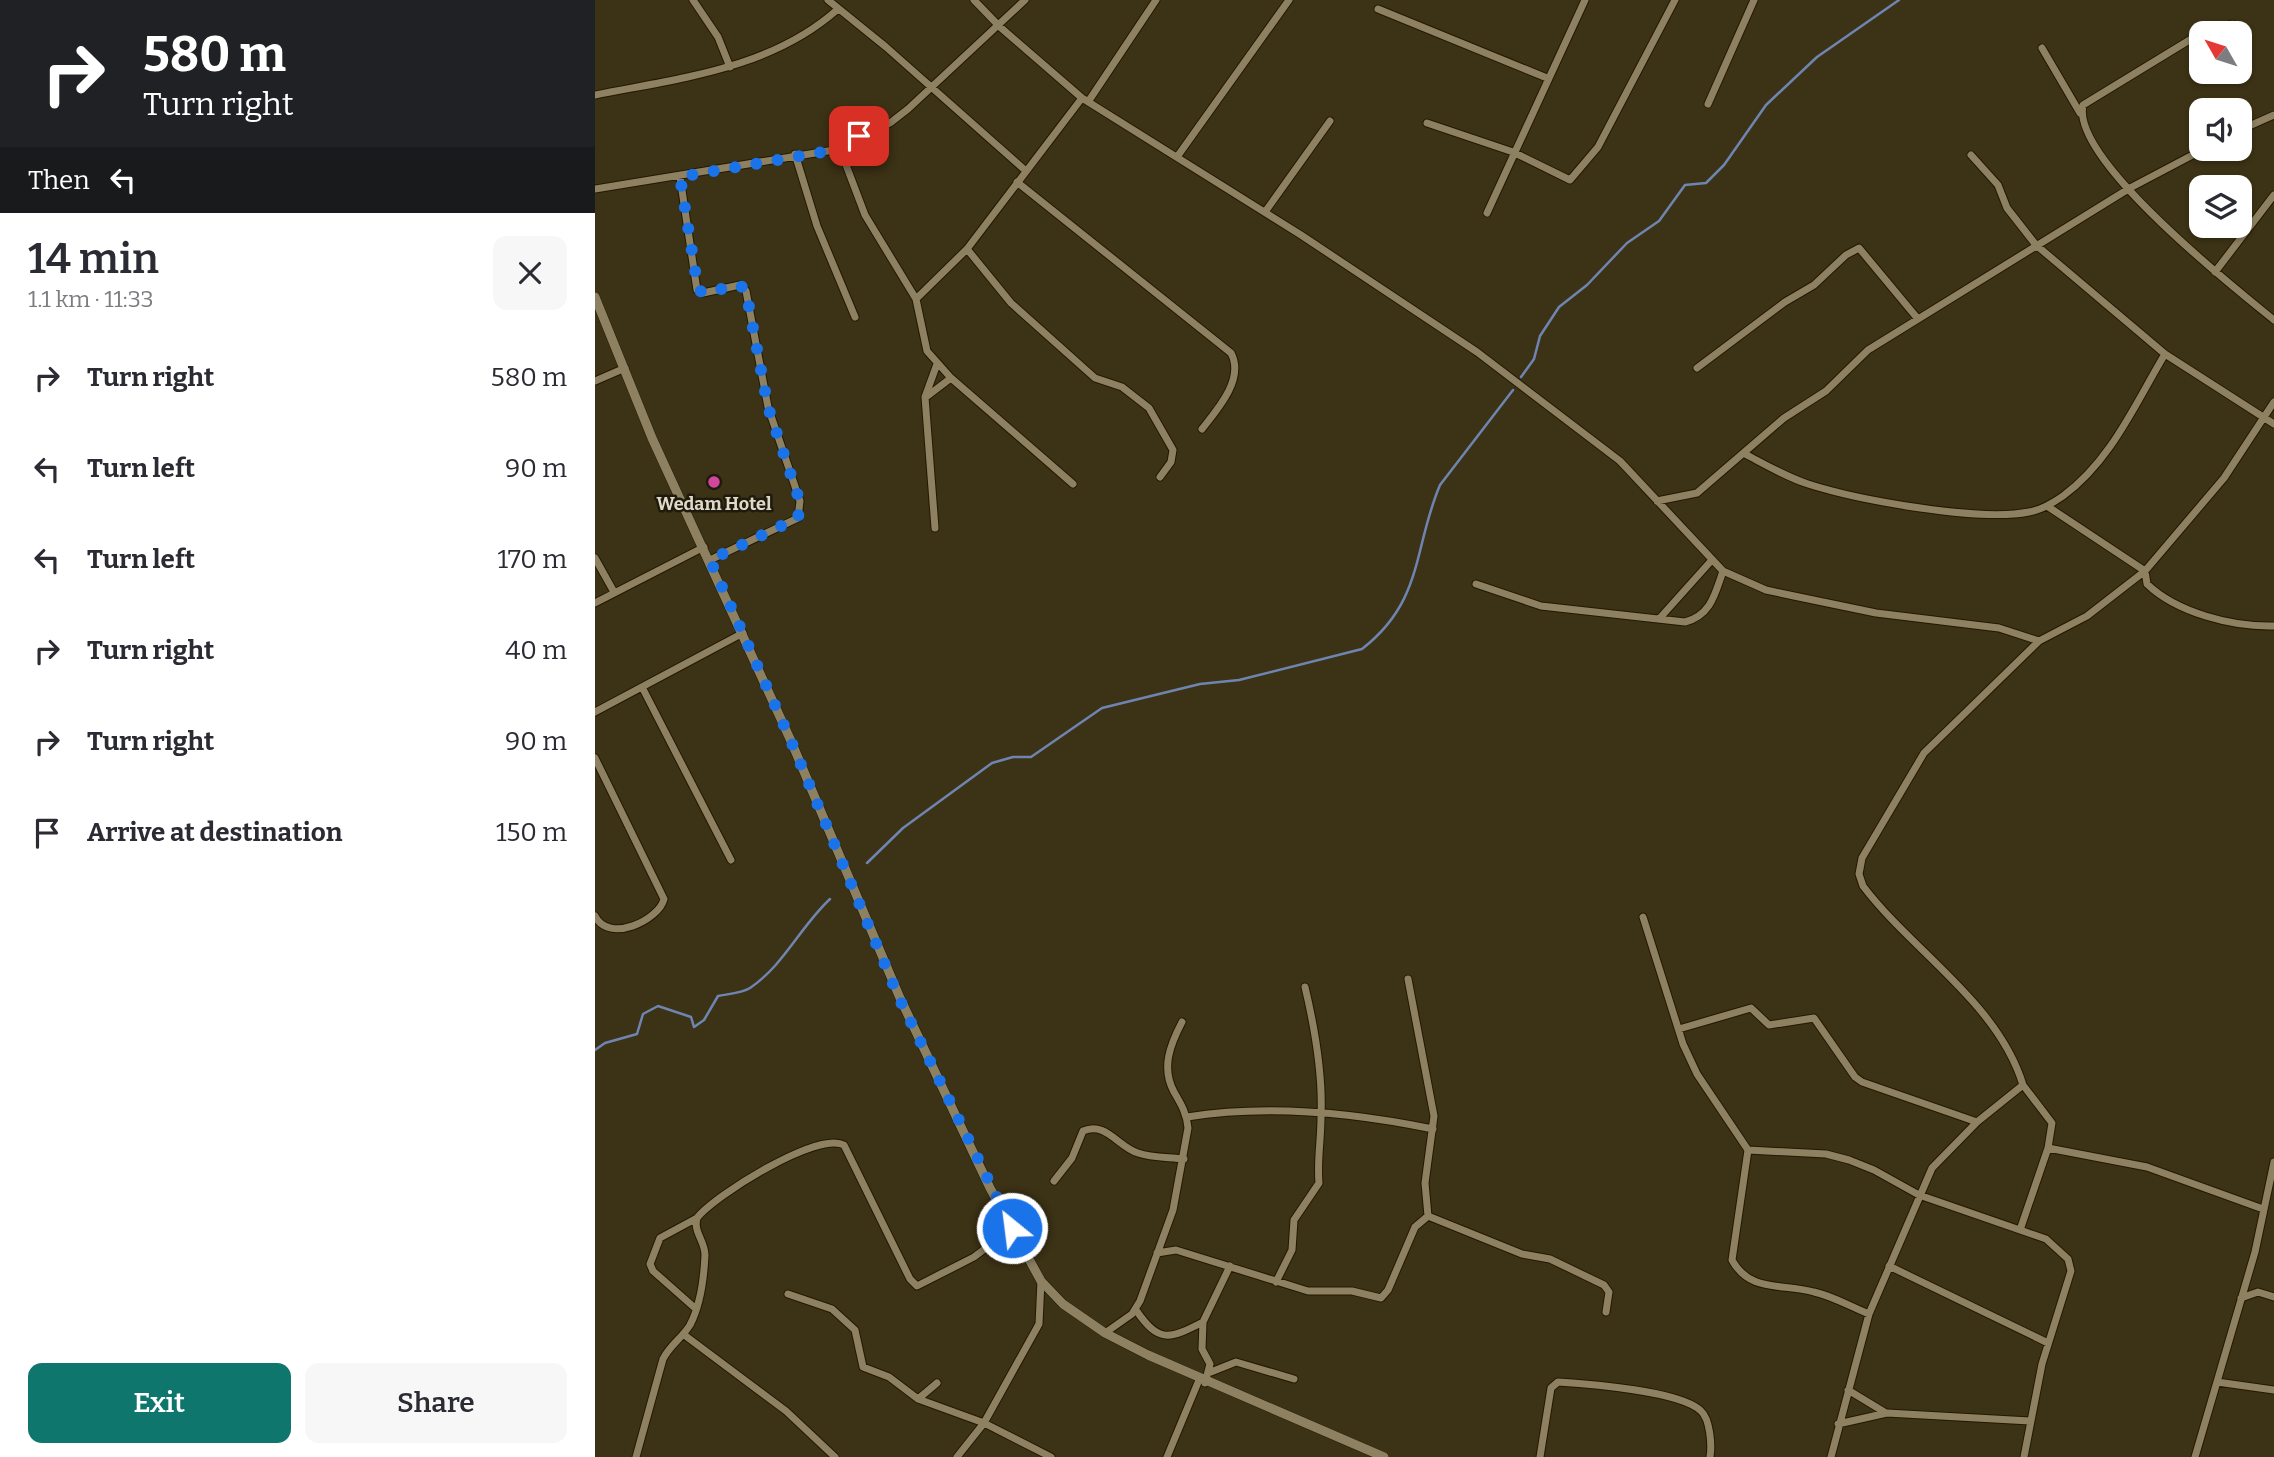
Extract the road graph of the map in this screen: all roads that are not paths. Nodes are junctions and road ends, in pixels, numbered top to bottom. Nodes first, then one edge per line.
1 (693, 0) edge
2 (828, 0) edge
3 (974, 0) edge
4 (1025, 0) edge
5 (1156, 0) edge
6 (1289, 0) edge
7 (1585, 0) edge
8 (1675, 0) edge
9 (1754, 0) edge
10 (838, 9) junction
11 (1378, 9) dead end
12 (1000, 27) junction
13 (2189, 41) edge
14 (2042, 48) dead end
15 (730, 67) junction
16 (1547, 78) junction
17 (931, 89) junction
18 (595, 95) edge
19 (1085, 100) junction
20 (1708, 104) dead end
21 (2081, 114) junction
22 (2274, 115) edge
23 (1330, 121) dead end
24 (1427, 123) dead end
25 (2252, 125) edge
26 (840, 149) junction
27 (1513, 152) junction
28 (795, 154) junction
29 (1971, 155) dead end
30 (1177, 157) junction
31 (2189, 157) edge
32 (1027, 170) junction
33 (680, 177) junction
34 (1017, 182) junction
35 (2130, 188) junction
36 (595, 189) edge
37 (2274, 195) edge
38 (1265, 212) junction
39 (1487, 213) dead end
40 (2036, 245) junction
41 (967, 249) junction
42 (2215, 272) junction
43 (926, 286) junction
44 (910, 287) junction
45 (595, 297) edge
46 (916, 299) junction
47 (855, 317) dead end
48 (1918, 319) junction
49 (2274, 320) edge
50 (2165, 354) junction
51 (937, 364) junction
52 (625, 368) junction
53 (1697, 368) dead end
54 (951, 378) junction
55 (595, 381) edge
56 (925, 397) junction
57 (2274, 402) edge
58 (2264, 419) junction
59 (2274, 424) edge
60 (1202, 429) dead end
61 (1745, 454) junction
62 (1160, 477) dead end
63 (1073, 484) dead end
64 (1657, 501) junction
65 (2047, 506) junction
66 (935, 528) dead end
67 (704, 547) junction
68 (595, 558) edge
69 (710, 560) junction
70 (1711, 561) junction
71 (2145, 570) junction
72 (1723, 571) junction
73 (1476, 584) dead end
74 (614, 592) junction
75 (595, 603) edge
76 (1659, 619) junction
77 (2274, 626) edge
78 (743, 633) junction
79 (2039, 642) junction
80 (642, 687) junction
81 (595, 712) edge
82 (595, 758) edge
83 (731, 860) dead end
84 (595, 916) edge
85 (1643, 917) dead end
86 (1408, 979) dead end
87 (1305, 987) dead end
88 (1182, 1022) dead end
89 (1679, 1029) junction
90 (2023, 1085) junction
91 (1321, 1115) junction
92 (1187, 1117) junction
93 (1977, 1122) junction
94 (1433, 1129) junction
95 (2048, 1148) junction
96 (1748, 1150) junction
97 (1184, 1159) junction
98 (2274, 1162) edge
99 (1054, 1181) dead end
100 (2270, 1193) edge
101 (1919, 1195) junction
102 (2263, 1209) junction
103 (1428, 1216) junction
104 (697, 1219) junction
105 (1012, 1228) junction
106 (2020, 1230) junction
107 (1157, 1253) junction
108 (1230, 1266) junction
109 (1889, 1266) junction
110 (1041, 1281) junction
111 (1276, 1282) junction
112 (788, 1294) dead end
113 (2274, 1297) edge
114 (2241, 1298) junction
115 (695, 1309) junction
116 (1136, 1310) junction
117 (1606, 1312) dead end
118 (1869, 1314) junction
119 (1203, 1322) junction
120 (1105, 1333) junction
121 (683, 1334) junction
122 (2048, 1343) junction
123 (1210, 1372) junction
124 (1294, 1379) dead end
125 (1202, 1381) junction
126 (2217, 1382) junction
127 (937, 1383) dead end
128 (1848, 1390) junction
129 (2274, 1390) edge
130 (919, 1399) junction
131 (1887, 1413) junction
132 (2030, 1422) junction
133 (984, 1423) junction
134 (1839, 1424) junction
135 (1380, 1456) edge
136 (636, 1457) edge
137 (835, 1457) edge
138 (957, 1457) edge
139 (1051, 1457) edge
140 (1167, 1457) edge
141 (1540, 1457) edge
142 (1710, 1457) edge
143 (1831, 1457) edge
144 (2024, 1457) edge
145 (2195, 1457) edge

1 - 15 street
2 - 10 street
3 - 12 street
4 - 12 street
5 - 19 street
6 - 30 street
7 - 16 street
8 - 27 street
9 - 20 street
10 - 15 street
10 - 17 street
11 - 16 street
12 - 17 street
12 - 19 street
13 - 21 street
14 - 21 street
15 - 18 street
16 - 27 street
17 - 26 street
17 - 32 street
19 - 30 street
19 - 32 street
21 - 35 street
22 - 25 street
23 - 38 street
24 - 27 street
26 - 28 street
26 - 44 street
27 - 39 street
28 - 33 street
28 - 47 street
29 - 40 street
30 - 38 street
31 - 35 street
32 - 34 street
33 - 36 street
33 - 69 street
34 - 41 street
34 - 60 street
35 - 40 street
35 - 42 street
37 - 42 street
38 - 64 street
40 - 48 street
40 - 50 street
41 - 43 street
41 - 62 street
42 - 49 street
43 - 44 street
43 - 46 street
44 - 46 street
45 - 52 street
46 - 51 street
48 - 53 street
48 - 61 street
50 - 58 street
50 - 65 street
51 - 54 street
51 - 56 street
52 - 55 street
52 - 67 street
54 - 56 street
54 - 63 street
56 - 66 street
57 - 58 street
58 - 59 street
58 - 71 street
61 - 64 street
61 - 65 street
64 - 70 street
65 - 71 street
67 - 69 street
67 - 74 street
68 - 74 street
69 - 78 street
70 - 72 street
70 - 76 street
71 - 77 street
71 - 79 street
72 - 76 street
72 - 79 street
73 - 76 street
74 - 75 street
78 - 80 street
78 - 105 street
79 - 90 street
80 - 81 street
80 - 83 street
82 - 84 street
85 - 89 street
86 - 94 street
87 - 91 street
88 - 92 street
89 - 93 street
89 - 96 street
90 - 93 street
90 - 95 street
91 - 92 street
91 - 94 street
91 - 111 street
92 - 97 street
93 - 101 street
94 - 103 street
95 - 102 street
95 - 106 street
96 - 101 street
96 - 118 street
97 - 99 street
97 - 107 street
98 - 100 street
100 - 102 street
101 - 106 street
101 - 109 street
102 - 114 street
103 - 111 street
103 - 117 street
104 - 105 street
104 - 115 street
104 - 115 street
105 - 110 street
106 - 122 street
107 - 108 street
107 - 116 street
108 - 111 street
108 - 119 street
109 - 118 street
109 - 122 street
110 - 120 street
110 - 133 street
112 - 130 street
113 - 114 street
114 - 126 street
115 - 121 street
116 - 119 street
116 - 120 street
118 - 128 street
119 - 123 street
120 - 125 street
121 - 136 street
121 - 137 street
122 - 132 street
123 - 124 street
123 - 125 street
125 - 135 street
125 - 140 street
126 - 129 street
126 - 145 street
127 - 130 street
128 - 131 street
128 - 134 street
130 - 133 street
131 - 132 street
131 - 134 street
132 - 144 street
133 - 138 street
133 - 139 street
134 - 143 street
141 - 142 street

